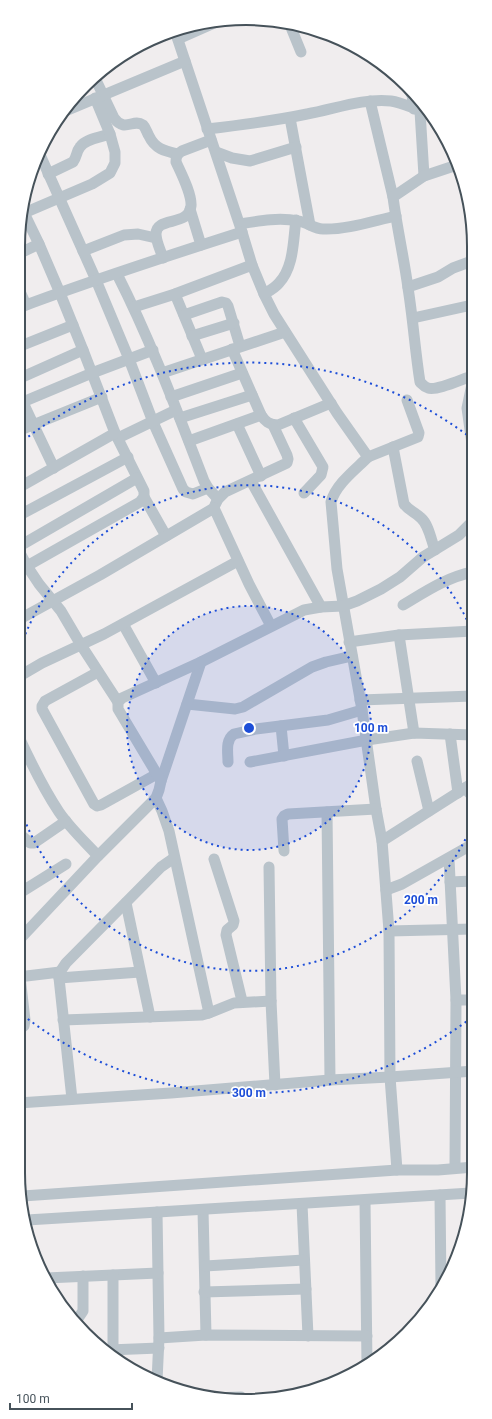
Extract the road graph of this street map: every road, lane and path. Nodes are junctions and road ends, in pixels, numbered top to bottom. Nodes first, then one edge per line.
1 (292, 30) edge
2 (177, 37) edge
3 (301, 52) dead end
4 (185, 61) junction
5 (97, 83) edge
6 (99, 97) junction
7 (370, 101) junction
8 (74, 107) edge
9 (421, 111) edge
10 (290, 118) junction
11 (207, 129) junction
12 (110, 134) junction
13 (211, 140) junction
14 (296, 147) junction
15 (216, 152) junction
16 (178, 154) junction
17 (42, 160) edge
18 (452, 167) edge
19 (48, 174) junction
20 (424, 176) junction
21 (393, 197) junction
22 (59, 198) junction
23 (28, 210) edge
24 (190, 210) junction
25 (396, 216) junction
26 (27, 219) edge
27 (296, 220) junction
28 (310, 226) junction
29 (241, 228) junction
30 (156, 238) junction
31 (39, 244) junction
32 (201, 245) junction
33 (25, 251) edge
34 (83, 251) junction
35 (163, 258) junction
36 (467, 263) edge
37 (252, 265) junction
38 (117, 274) junction
39 (96, 280) junction
40 (408, 287) junction
41 (60, 292) junction
42 (175, 294) junction
43 (264, 294) junction
44 (25, 306) edge
45 (467, 306) edge
46 (134, 307) junction
47 (184, 315) junction
48 (413, 318) junction
49 (234, 323) junction
50 (73, 325) junction
51 (285, 332) junction
52 (192, 336) junction
53 (25, 344) edge
54 (236, 348) junction
55 (84, 350) junction
56 (152, 350) junction
57 (129, 359) junction
58 (202, 359) junction
59 (92, 373) junction
60 (162, 373) junction
61 (242, 373) junction
62 (25, 376) edge
63 (467, 378) edge
64 (252, 395) junction
65 (25, 397) edge
66 (102, 397) junction
67 (171, 397) junction
68 (407, 400) dead end
69 (331, 403) junction
70 (25, 408) edge
71 (178, 414) junction
72 (261, 415) junction
73 (294, 418) junction
74 (153, 422) junction
75 (34, 424) junction
76 (237, 424) junction
77 (272, 425) junction
78 (25, 428) edge
79 (117, 436) junction
80 (189, 441) junction
81 (393, 447) junction
82 (368, 457) junction
83 (128, 458) junction
84 (54, 468) junction
85 (262, 476) junction
86 (138, 478) junction
87 (251, 481) junction
88 (25, 484) edge
89 (208, 488) junction
90 (304, 493) dead end
91 (144, 497) junction
92 (216, 503) junction
93 (25, 512) edge
94 (467, 527) edge
95 (166, 536) junction
96 (25, 544) edge
97 (435, 550) junction
98 (25, 562) edge
99 (238, 562) junction
100 (27, 566) junction
101 (467, 573) edge
102 (53, 600) junction
103 (403, 605) dead end
104 (343, 606) junction
105 (321, 607) junction
106 (25, 616) edge
107 (123, 624) junction
108 (272, 626) junction
109 (467, 631) edge
110 (399, 635) junction
111 (350, 642) junction
112 (81, 645) junction
113 (352, 656) junction
114 (201, 662) junction
115 (98, 672) junction
116 (25, 673) edge
117 (156, 683) junction
118 (467, 696) edge
119 (408, 698) junction
120 (118, 702) junction
121 (187, 704) junction
122 (361, 705) junction
123 (281, 726) junction
124 (414, 733) junction
125 (450, 734) junction
126 (467, 735) edge
127 (367, 740) junction
128 (25, 748) edge
129 (284, 756) junction
130 (417, 761) dead end
131 (228, 762) dead end
132 (250, 762) dead end
133 (159, 778) junction
134 (465, 788) edge
135 (156, 798) junction
136 (376, 809) junction
137 (429, 811) junction
138 (327, 812) junction
139 (66, 821) junction
140 (25, 839) edge
141 (382, 840) junction
142 (467, 848) edge
143 (284, 851) dead end
144 (98, 856) junction
145 (174, 858) junction
146 (214, 859) dead end
147 (449, 859) junction
148 (66, 864) dead end
149 (269, 867) dead end
150 (467, 881) edge
151 (450, 882) junction
152 (25, 890) edge
153 (386, 890) junction
154 (126, 903) junction
155 (452, 929) junction
156 (467, 929) edge
157 (389, 931) junction
158 (25, 934) edge
159 (140, 972) junction
160 (60, 975) junction
161 (25, 977) edge
162 (456, 1000) junction
163 (467, 1000) edge
164 (242, 1001) junction
165 (271, 1001) junction
166 (209, 1013) junction
167 (150, 1017) junction
168 (63, 1020) junction
169 (467, 1071) edge
170 (456, 1072) junction
171 (390, 1077) junction
172 (330, 1080) junction
173 (275, 1085) junction
174 (72, 1099) junction
175 (25, 1102) edge
176 (455, 1167) junction
177 (467, 1167) edge
178 (397, 1170) junction
179 (466, 1194) edge
180 (440, 1195) junction
181 (26, 1196) edge
182 (365, 1201) junction
183 (302, 1204) junction
184 (203, 1210) junction
185 (157, 1212) junction
186 (30, 1220) edge
187 (304, 1260) junction
188 (205, 1266) junction
189 (158, 1273) junction
190 (114, 1275) junction
191 (83, 1276) junction
192 (441, 1277) edge
193 (52, 1278) edge
194 (306, 1289) junction
195 (204, 1292) junction
196 (78, 1316) edge
197 (206, 1335) junction
198 (308, 1336) junction
199 (367, 1336) junction
200 (159, 1343) junction
201 (111, 1348) edge
202 (113, 1350) edge
203 (367, 1358) edge
204 (158, 1376) edge

1 - 3 street
2 - 4 street
4 - 6 street
4 - 11 street
5 - 6 street
6 - 8 street
6 - 12 street
6 - 16 street
7 - 9 street
7 - 10 street
7 - 21 street
9 - 20 street
10 - 11 street
10 - 14 street
11 - 13 street
12 - 19 street
12 - 22 street
13 - 15 street
13 - 16 street
14 - 15 street
14 - 28 street
15 - 29 street
16 - 24 street
17 - 19 street
18 - 20 street
19 - 22 street
20 - 21 street
21 - 25 street
22 - 23 street
22 - 34 street
24 - 30 street
24 - 32 street
25 - 28 street
25 - 40 street
26 - 31 street
27 - 28 street
27 - 29 street
27 - 43 street
29 - 32 street
29 - 37 street
30 - 34 street
30 - 35 street
31 - 33 street
31 - 41 street
32 - 35 street
34 - 39 street
35 - 38 street
36 - 40 street
37 - 42 street
37 - 43 street
38 - 39 street
38 - 46 street
39 - 41 street
39 - 57 street
40 - 48 street
41 - 44 street
41 - 50 street
42 - 46 street
42 - 47 street
43 - 51 street
45 - 48 street
46 - 56 street
47 - 49 street
47 - 52 street
48 - 63 street
49 - 52 street
49 - 54 street
50 - 53 street
50 - 55 street
51 - 54 street
51 - 69 street
52 - 58 street
54 - 58 street
54 - 61 street
55 - 59 street
55 - 62 street
56 - 57 street
56 - 60 street
57 - 59 street
57 - 74 street
58 - 60 street
59 - 65 street
59 - 66 street
60 - 67 street
61 - 64 street
61 - 67 street
64 - 71 street
64 - 72 street
66 - 75 street
66 - 79 street
67 - 71 street
68 - 81 street
69 - 73 street
69 - 82 street
70 - 75 street
71 - 74 street
71 - 80 street
72 - 76 street
72 - 77 street
73 - 77 street
73 - 90 street
74 - 79 street
74 - 89 street
75 - 78 street
75 - 84 street
76 - 80 street
76 - 85 street
77 - 85 street
79 - 83 street
79 - 84 street
80 - 89 street
81 - 82 street
81 - 97 street
82 - 104 street
83 - 86 street
83 - 93 street
84 - 88 street
85 - 87 street
86 - 91 street
86 - 96 street
87 - 92 street
87 - 105 street
89 - 92 street
91 - 95 street
91 - 100 street
92 - 95 street
92 - 99 street
94 - 97 street
95 - 102 street
97 - 104 street
98 - 100 street
99 - 107 street
99 - 108 street
100 - 102 street
101 - 103 street
102 - 106 street
102 - 112 street
104 - 105 street
104 - 111 street
105 - 108 street
107 - 112 street
107 - 117 street
108 - 114 street
109 - 110 street
110 - 111 street
110 - 119 street
111 - 113 street
112 - 115 street
112 - 116 street
113 - 121 street
113 - 122 street
114 - 117 street
114 - 121 street
115 - 120 street
115 - 133 street
117 - 120 street
118 - 119 street
119 - 122 street
119 - 124 street
120 - 133 street
121 - 133 street
122 - 123 street
122 - 127 street
123 - 129 street
123 - 131 street
124 - 125 street
124 - 127 street
125 - 126 street
125 - 134 street
127 - 129 street
127 - 136 street
128 - 139 street
129 - 132 street
130 - 137 street
133 - 135 street
134 - 137 street
135 - 144 street
135 - 145 street
136 - 138 street
136 - 141 street
137 - 141 street
138 - 143 street
138 - 172 street
139 - 140 street
139 - 144 street
141 - 153 street
142 - 147 street
144 - 158 street
145 - 154 street
145 - 166 street
146 - 164 street
147 - 151 street
147 - 153 street
148 - 152 street
149 - 165 street
150 - 151 street
151 - 155 street
153 - 157 street
154 - 159 street
154 - 160 street
155 - 156 street
155 - 157 street
155 - 162 street
157 - 171 street
159 - 160 street
159 - 167 street
160 - 161 street
160 - 168 street
162 - 163 street
162 - 170 street
164 - 165 street
164 - 166 street
165 - 173 street
166 - 167 street
167 - 168 street
168 - 174 street
169 - 170 street
170 - 171 street
170 - 176 street
171 - 172 street
171 - 178 street
172 - 173 street
173 - 174 street
174 - 175 street
176 - 177 street
176 - 178 street
178 - 181 street
179 - 180 street
180 - 182 street
180 - 192 street
182 - 183 street
182 - 199 street
183 - 184 street
183 - 187 street
184 - 185 street
184 - 188 street
185 - 186 street
185 - 189 street
187 - 188 street
187 - 194 street
188 - 195 street
189 - 190 street
189 - 200 street
190 - 191 street
190 - 201 street
191 - 193 street
191 - 196 street
194 - 195 street
194 - 198 street
195 - 197 street
197 - 198 street
197 - 200 street
198 - 199 street
199 - 203 street
200 - 202 street
200 - 204 street

